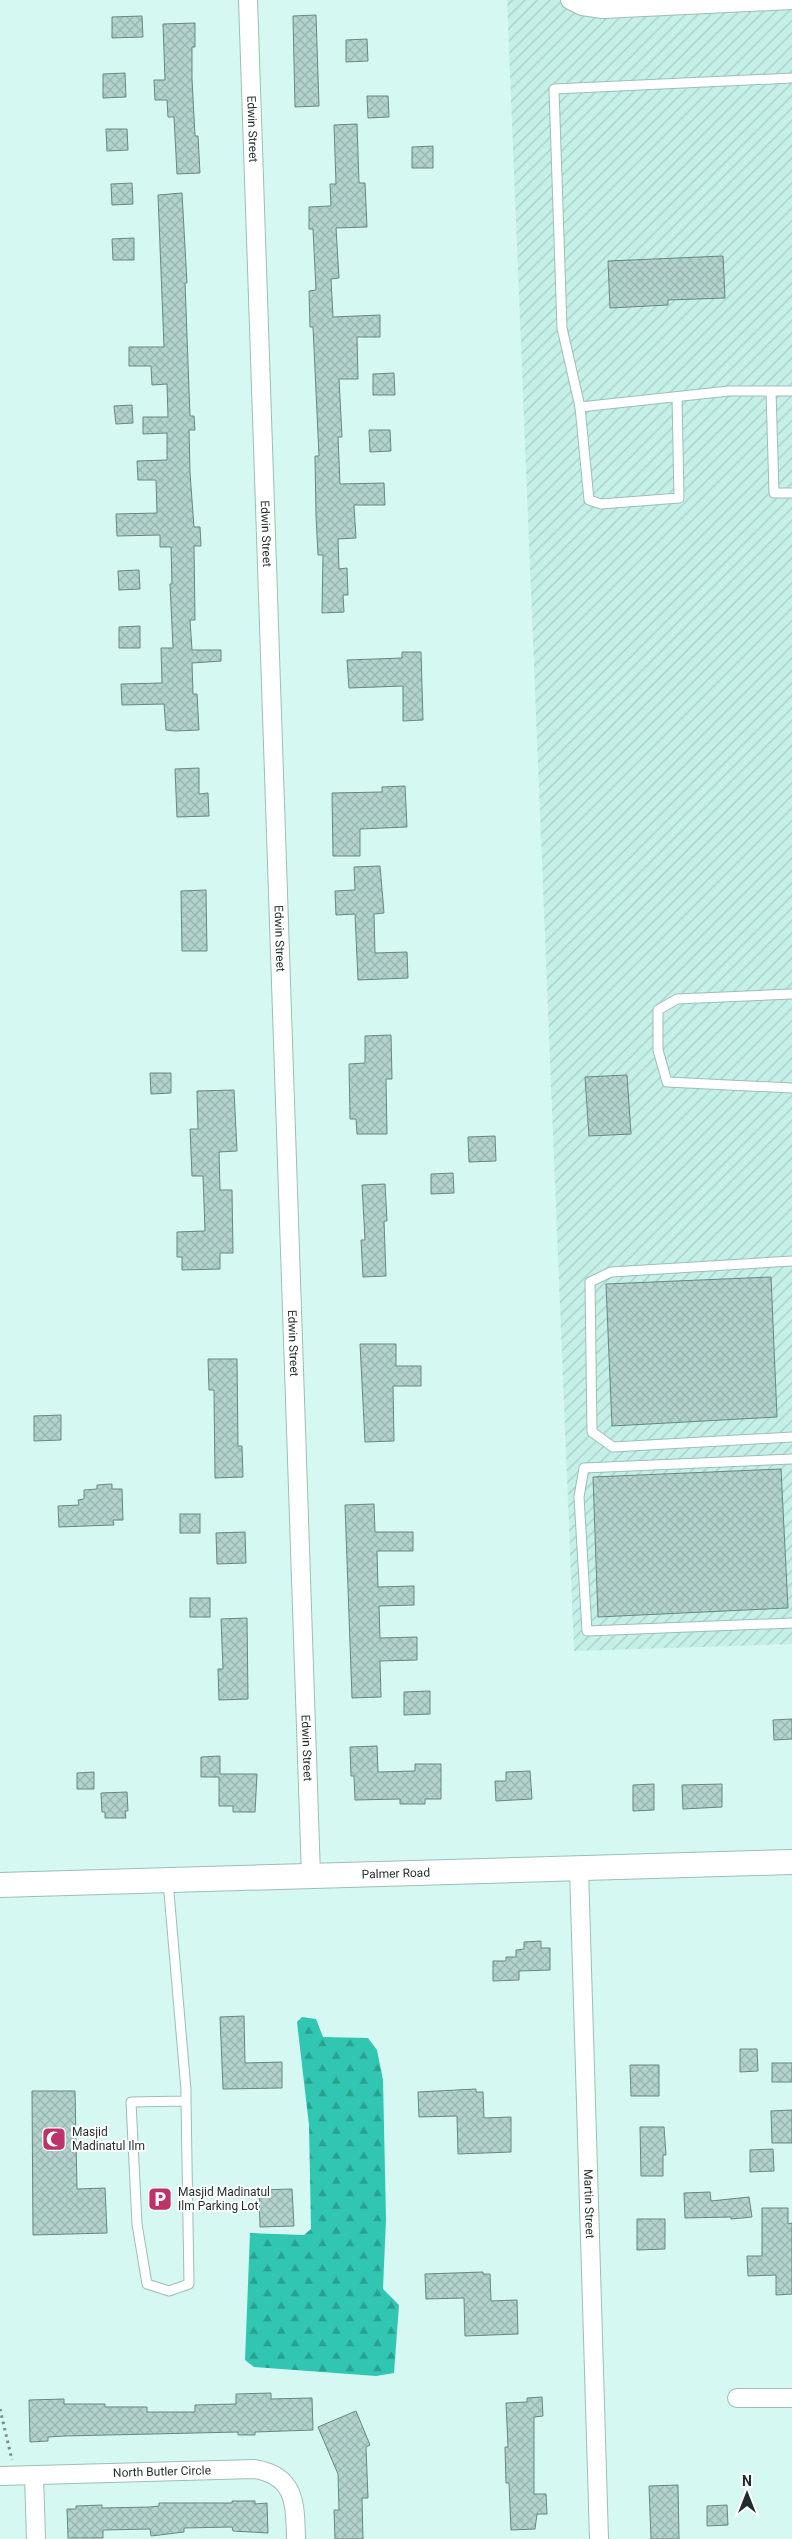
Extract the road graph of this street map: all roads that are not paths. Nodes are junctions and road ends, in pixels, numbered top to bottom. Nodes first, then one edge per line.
1 (248, 0) edge
2 (570, 0) edge
3 (792, 0) edge
4 (792, 78) edge
5 (771, 391) junction
6 (792, 391) edge
7 (677, 397) junction
8 (580, 407) junction
9 (792, 493) edge
10 (792, 994) edge
11 (792, 1088) edge
12 (792, 1261) edge
13 (792, 1437) edge
14 (792, 1458) edge
15 (792, 1624) edge
16 (792, 1862) edge
17 (579, 1868) junction
18 (311, 1876) junction
19 (168, 1880) junction
20 (0, 1885) edge
21 (186, 2101) junction
22 (738, 2398) dead end
23 (792, 2398) edge
24 (0, 2476) edge
25 (34, 2476) junction
26 (36, 2539) edge
27 (296, 2539) edge
28 (599, 2539) edge

1 - 18 street, Edwin Street
2 - 3 street
4 - 8 lane
5 - 6 lane
5 - 7 lane
5 - 9 lane
7 - 8 lane
7 - 8 lane
10 - 11 lane
12 - 13 lane
14 - 15 lane
16 - 17 street, Palmer Road
17 - 18 street, Palmer Road
17 - 28 street, Martin Street
18 - 19 street, Palmer Road
19 - 20 street, Palmer Road
19 - 21 lane
21 - 21 lane
22 - 23 street
24 - 25 street, North Butler Circle
25 - 26 street
25 - 27 street, North Butler Circle

